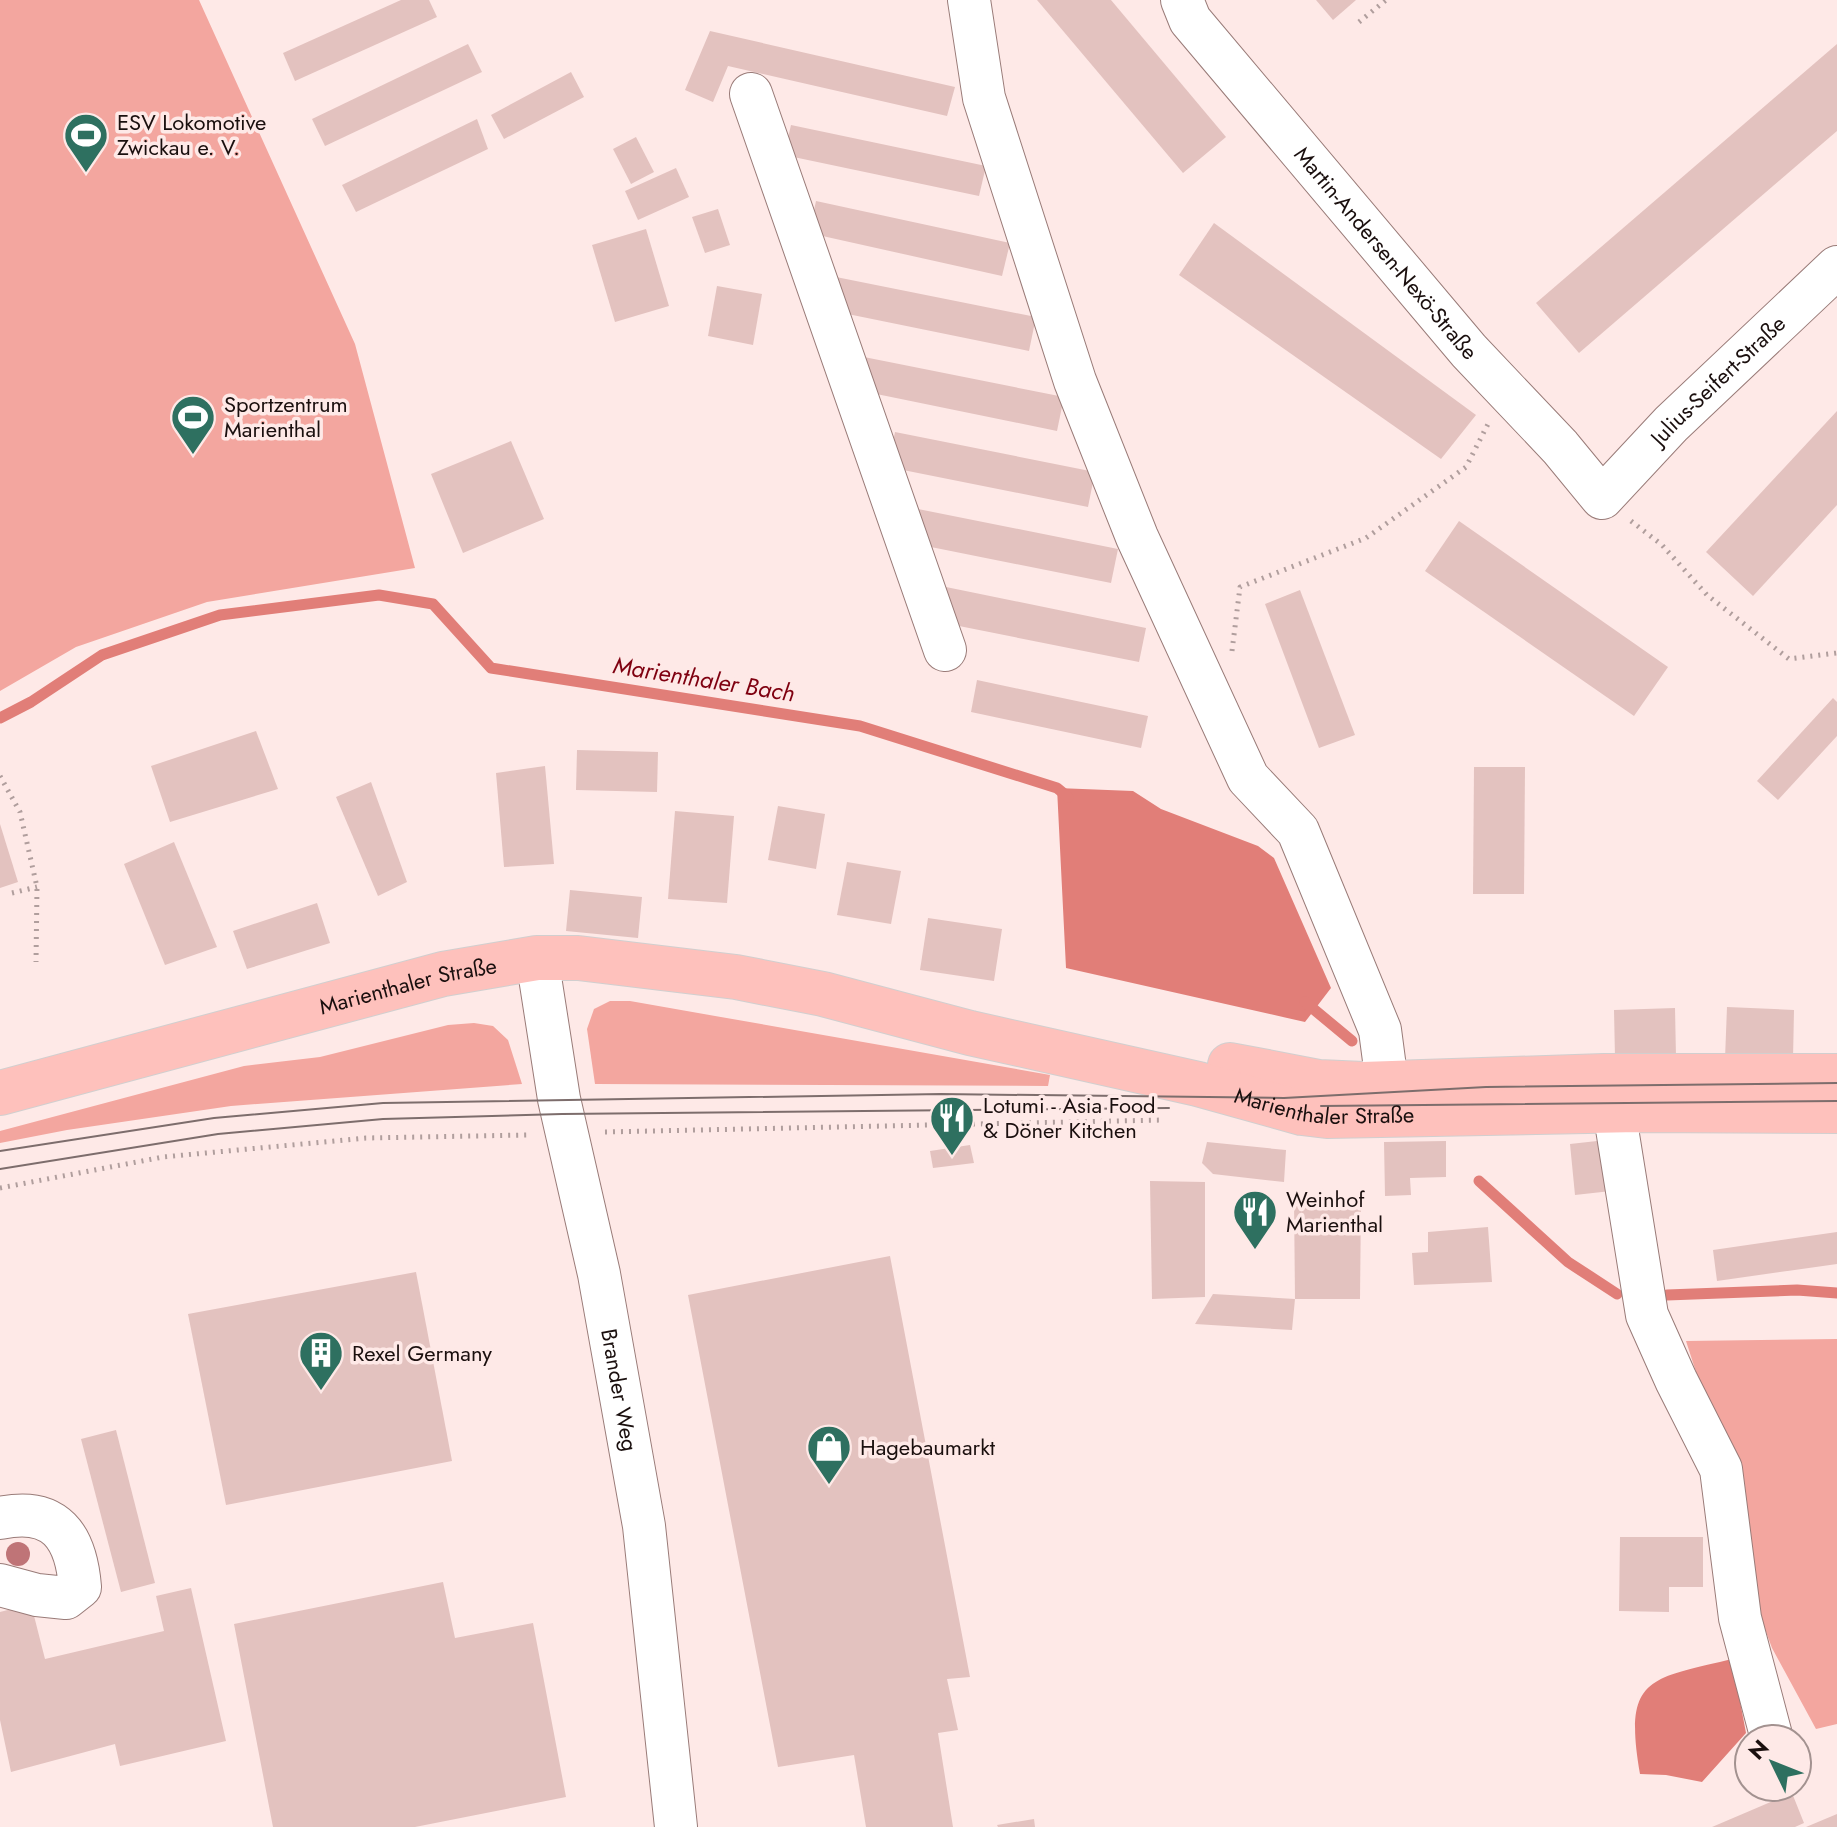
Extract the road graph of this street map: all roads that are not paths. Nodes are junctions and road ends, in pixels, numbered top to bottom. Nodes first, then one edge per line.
1 (969, 0) edge
2 (1182, 0) edge
3 (751, 94) dead end
4 (1837, 267) edge
5 (1602, 498) joint
6 (945, 650) dead end
7 (537, 958) junction
8 (1837, 1076) edge
9 (0, 1093) edge
10 (1614, 1093) junction
11 (1387, 1099) junction
12 (1837, 1111) edge
13 (0, 1518) edge
14 (0, 1585) edge
15 (1768, 1723) edge
16 (676, 1827) edge

1 - 11 street
2 - 5 street, Martin-Andersen-Nexö-Straße
3 - 6 street
4 - 5 street, Julius-Seifert-Straße
7 - 9 main road, Marienthaler Straße
7 - 11 main road, Marienthaler Straße
7 - 16 street, Brander Weg
8 - 10 main road, Marienthaler Straße
10 - 11 main road, Marienthaler Straße
10 - 12 main road, Marienthaler Straße
10 - 15 street
13 - 14 street

